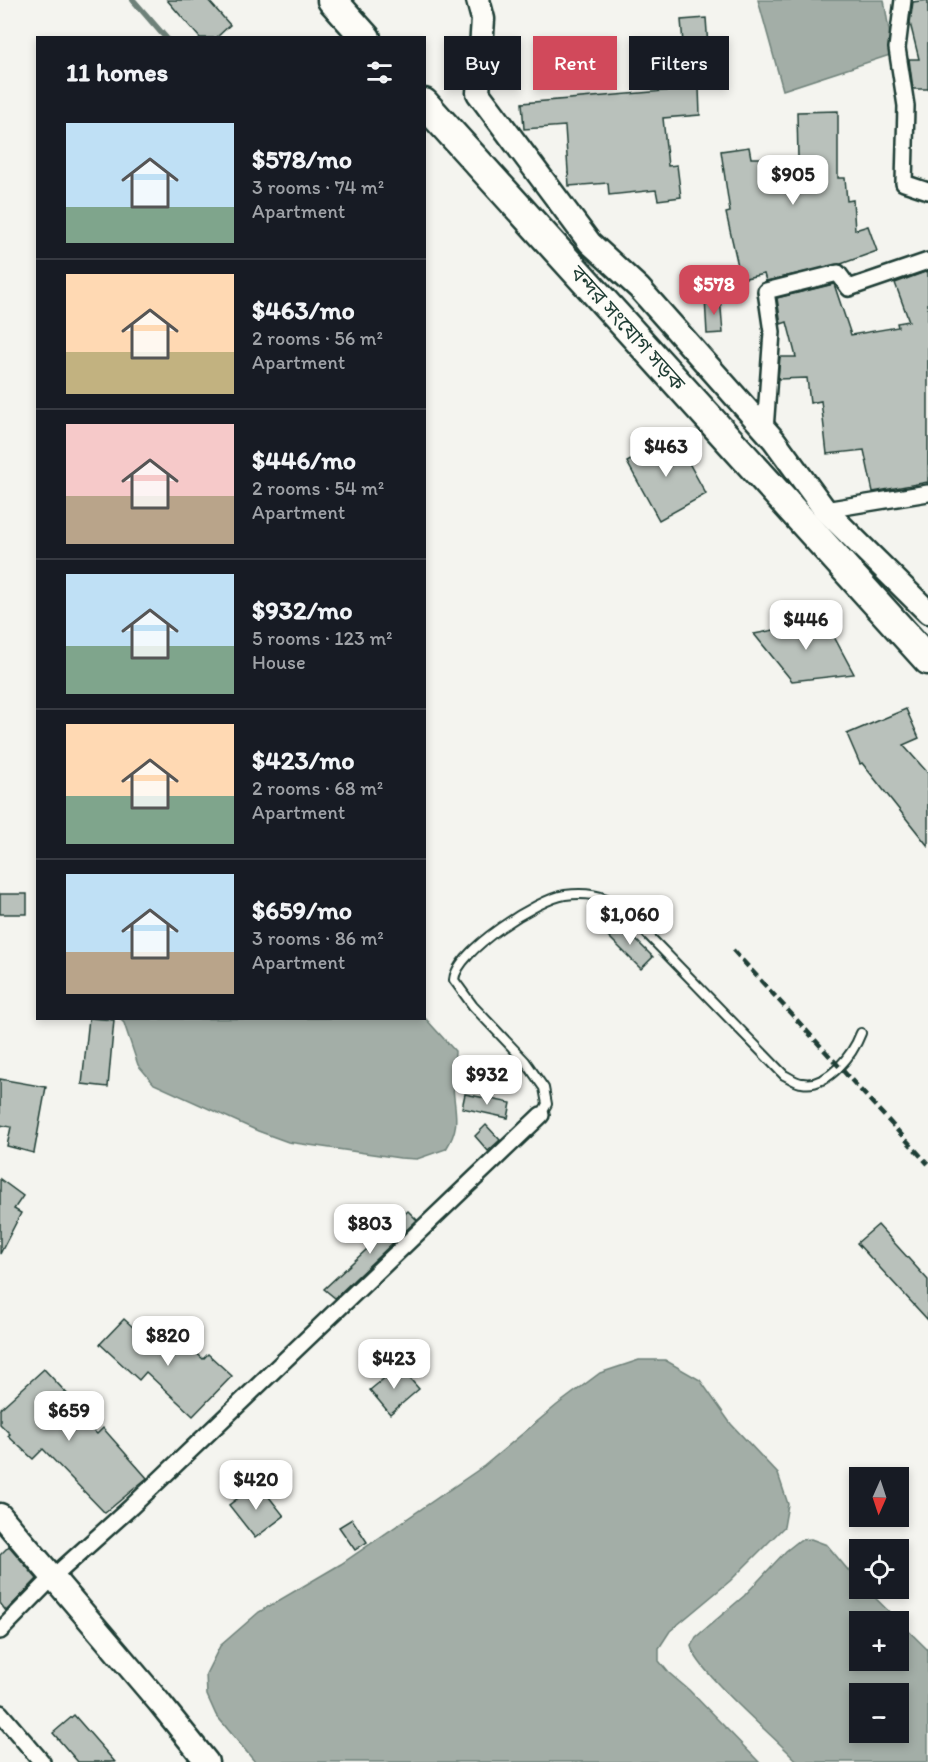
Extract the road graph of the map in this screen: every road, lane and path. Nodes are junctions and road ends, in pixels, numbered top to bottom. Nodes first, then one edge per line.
1 (332, 0) edge
2 (478, 0) edge
3 (903, 0) edge
4 (364, 36) edge
5 (426, 105) edge
6 (928, 191) edge
7 (928, 261) edge
8 (765, 430) junction
9 (928, 494) edge
10 (825, 510) junction
11 (928, 612) edge
12 (928, 660) edge
13 (861, 1033) dead end
14 (541, 1115) joint
15 (0, 1515) edge
16 (52, 1578) junction
17 (0, 1631) edge
18 (0, 1713) edge
19 (42, 1762) edge
20 (207, 1762) edge

1 - 4 highway
2 - 8 street
3 - 6 street
5 - 12 highway, বন্দর সংযোগ সড়ক
7 - 8 street
8 - 10 street
9 - 10 street
10 - 11 street
13 - 14 lane
14 - 16 street
15 - 16 street
16 - 17 street
16 - 20 street
18 - 19 street

